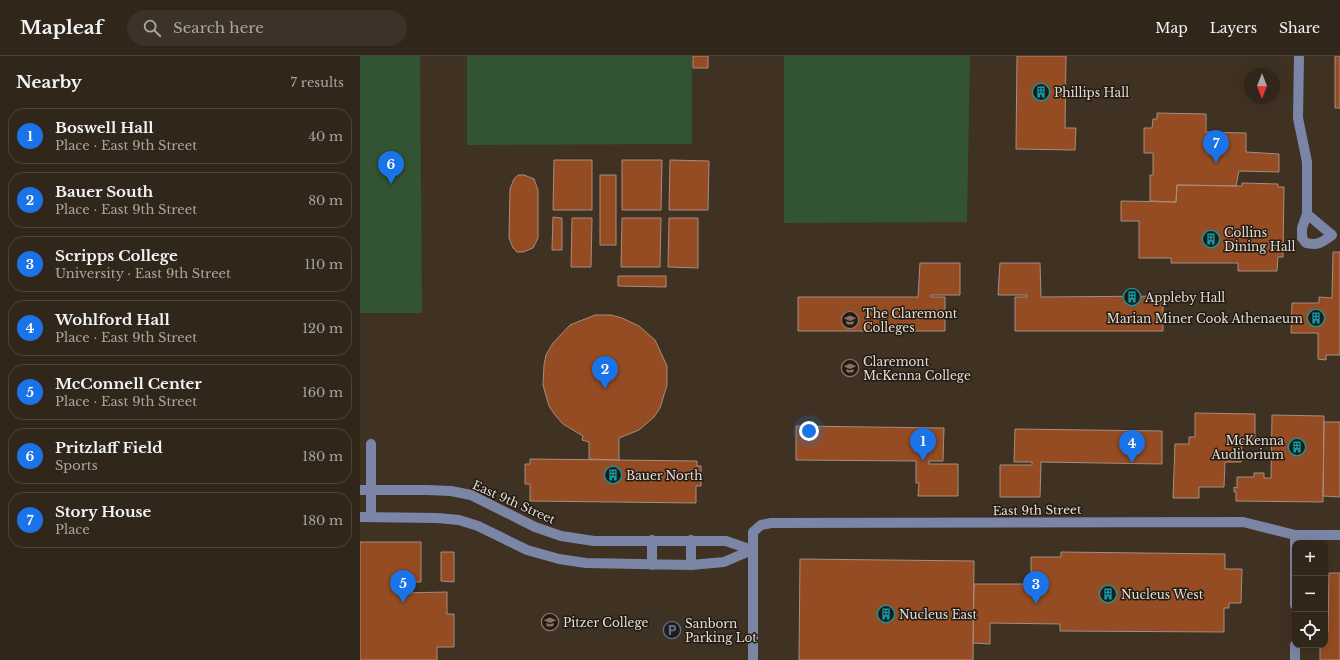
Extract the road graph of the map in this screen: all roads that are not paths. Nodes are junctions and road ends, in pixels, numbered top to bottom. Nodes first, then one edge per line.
1 (1300, 56) edge
2 (1307, 214) junction
3 (1336, 235) edge
4 (371, 444) dead end
5 (360, 490) edge
6 (371, 490) junction
7 (360, 517) edge
8 (371, 517) junction
9 (1294, 535) junction
10 (1340, 535) edge
11 (652, 540) junction
12 (691, 540) junction
13 (752, 550) junction
14 (691, 564) junction
15 (652, 565) junction
16 (1295, 576) edge
17 (1295, 648) edge
18 (753, 660) edge
19 (1295, 660) edge

1 - 2 street
2 - 3 street
2 - 3 street
4 - 6 street
5 - 6 street, East 9th Street
6 - 8 street
6 - 11 street, East 9th Street
7 - 8 street
8 - 15 street
9 - 10 street, East 9th Street
9 - 13 street, East 9th Street
9 - 16 street
11 - 12 street, East 9th Street
11 - 15 street
12 - 13 street, East 9th Street
12 - 14 street
13 - 14 street
13 - 18 street
14 - 15 street
17 - 19 street

